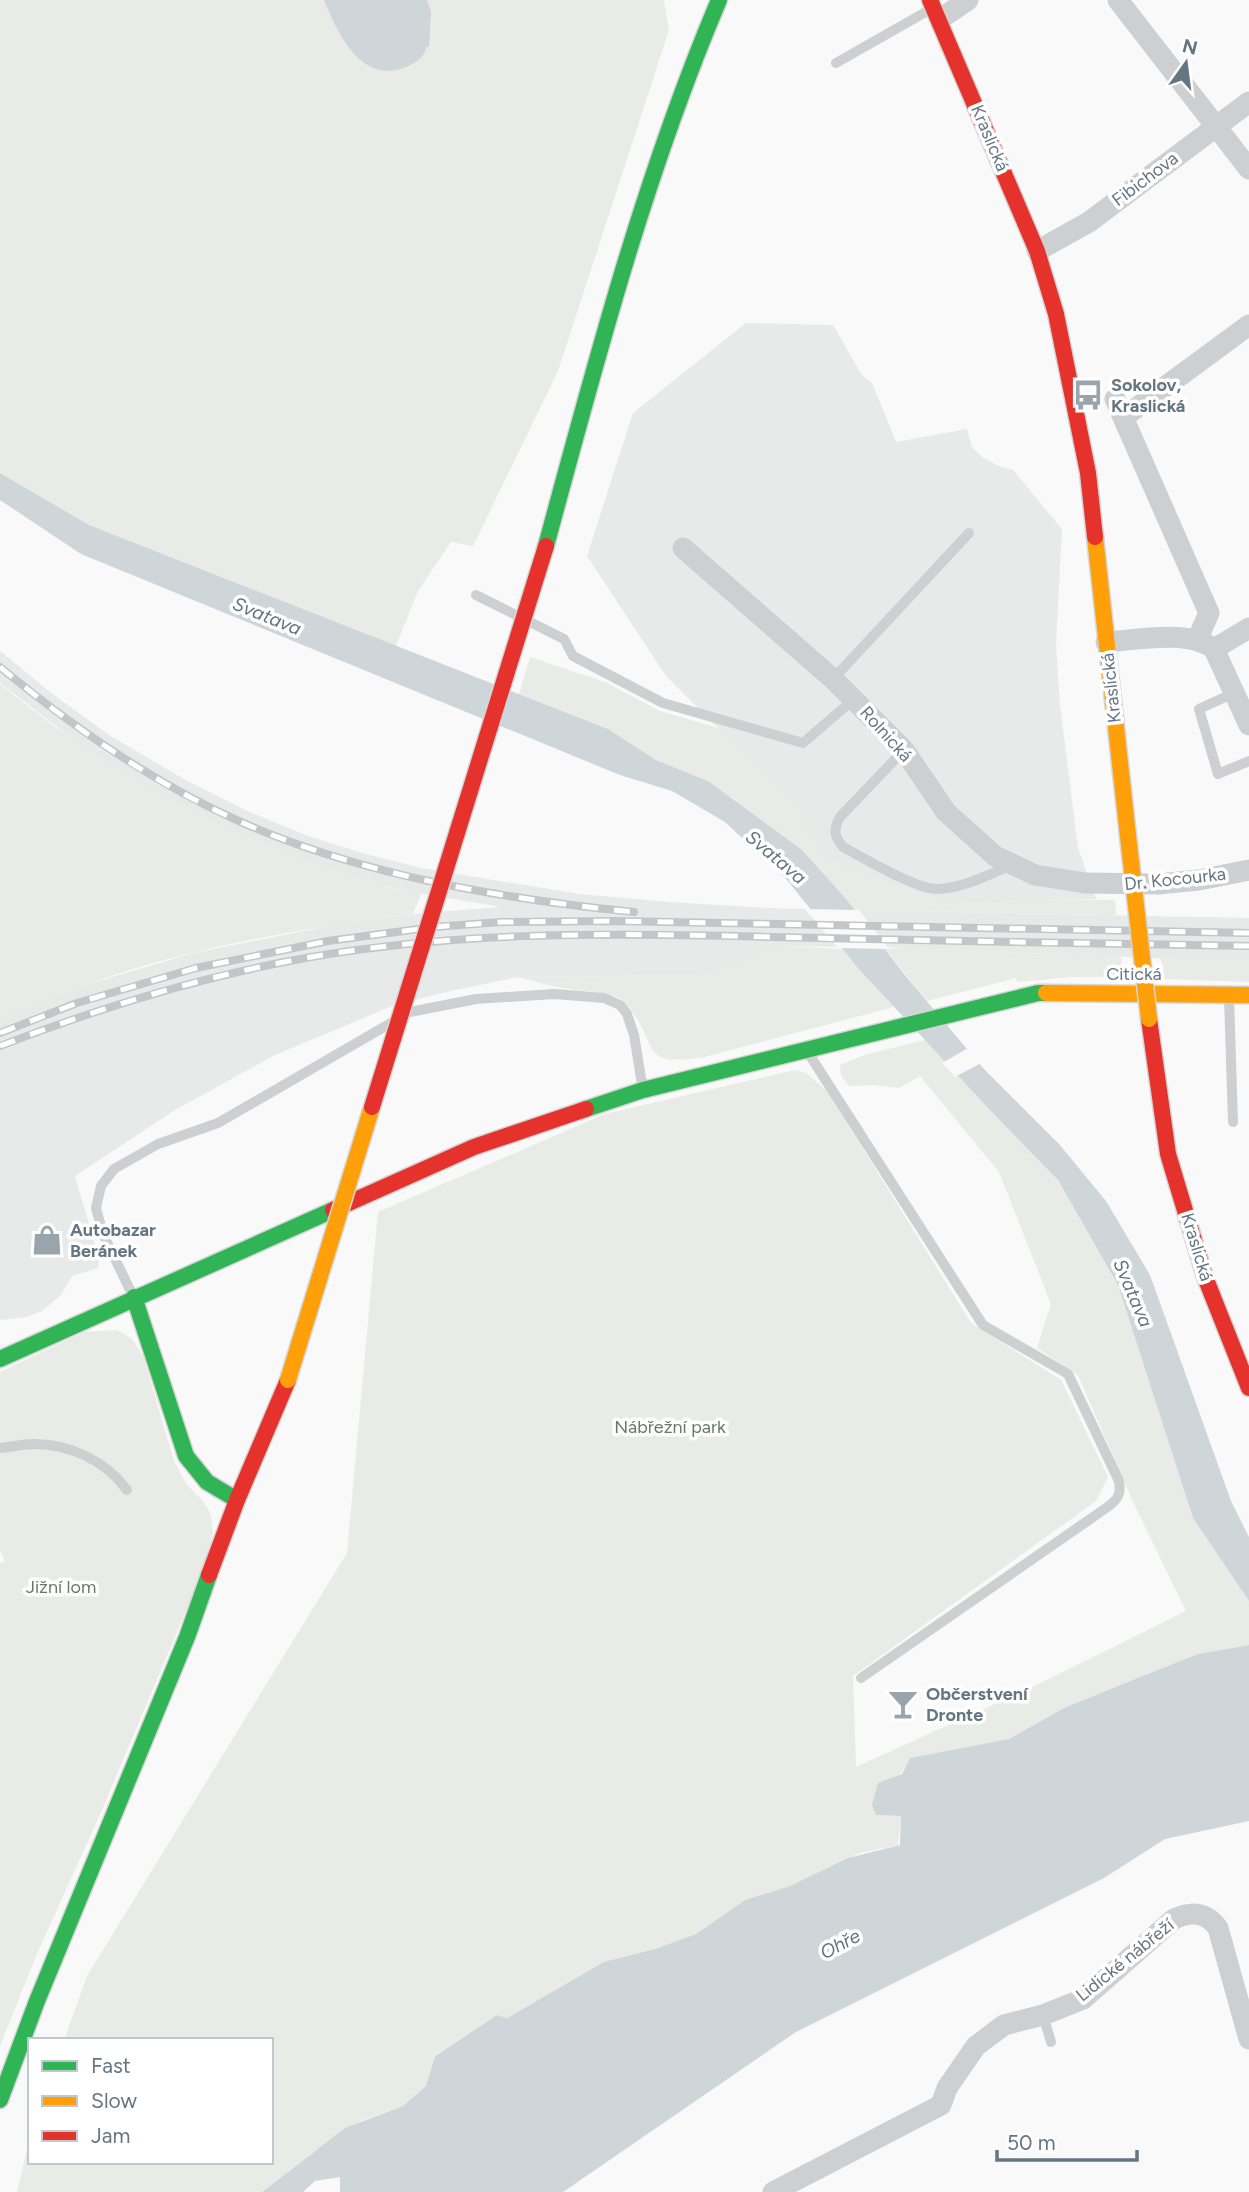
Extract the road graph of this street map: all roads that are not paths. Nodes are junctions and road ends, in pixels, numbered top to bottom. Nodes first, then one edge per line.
1 (719, 0) edge
2 (968, 0) edge
3 (1118, 0) edge
4 (934, 9) edge
5 (836, 64) dead end
6 (1249, 102) edge
7 (1215, 126) junction
8 (1249, 169) edge
9 (1037, 251) junction
10 (1249, 325) edge
11 (969, 533) dead end
12 (683, 548) dead end
13 (476, 595) dead end
14 (1249, 628) edge
15 (1106, 642) junction
16 (1206, 644) junction
17 (833, 679) junction
18 (1234, 693) junction
19 (854, 699) junction
20 (1249, 725) edge
21 (904, 750) junction
22 (1249, 761) edge
23 (1013, 864) junction
24 (1249, 870) edge
25 (1101, 884) joint
26 (1229, 994) junction
27 (1249, 995) edge
28 (807, 1051) junction
29 (643, 1090) junction
30 (1233, 1122) dead end
31 (134, 1297) junction
32 (0, 1359) edge
33 (1249, 1388) edge
34 (0, 1448) edge
35 (127, 1490) dead end
36 (237, 1500) junction
37 (861, 1678) dead end
38 (1043, 2015) junction
39 (1247, 2036) edge
40 (1051, 2042) dead end
41 (0, 2100) edge
42 (803, 2185) edge
43 (773, 2192) edge

1 - 36 street, bridge
2 - 4 street
3 - 7 street
4 - 5 lane
4 - 9 street, Kraslická
6 - 7 street, Fibichova
7 - 8 street
7 - 9 street, Fibichova
9 - 15 street, Kraslická
10 - 16 street
11 - 17 lane
12 - 17 street, Rolnická
13 - 19 lane
14 - 16 street
15 - 16 street
15 - 33 street, Kraslická, bridge
16 - 18 street
17 - 19 street, Rolnická
18 - 20 street
18 - 22 lane
19 - 21 street, Rolnická
21 - 23 street, Rolnická
21 - 23 lane
23 - 25 street, Rolnická
24 - 25 street, Dr. Kocourka
26 - 27 street, Citická
26 - 28 street, Citická
26 - 30 lane
28 - 29 street, Citická
28 - 37 lane
29 - 31 street, Citická
29 - 31 lane
31 - 32 street, Citická
31 - 36 street
34 - 35 lane
36 - 41 street
38 - 39 street, Lidické nábřeží
38 - 40 lane
38 - 42 street, Lidické nábřeží
42 - 43 street, Lidické nábřeží

